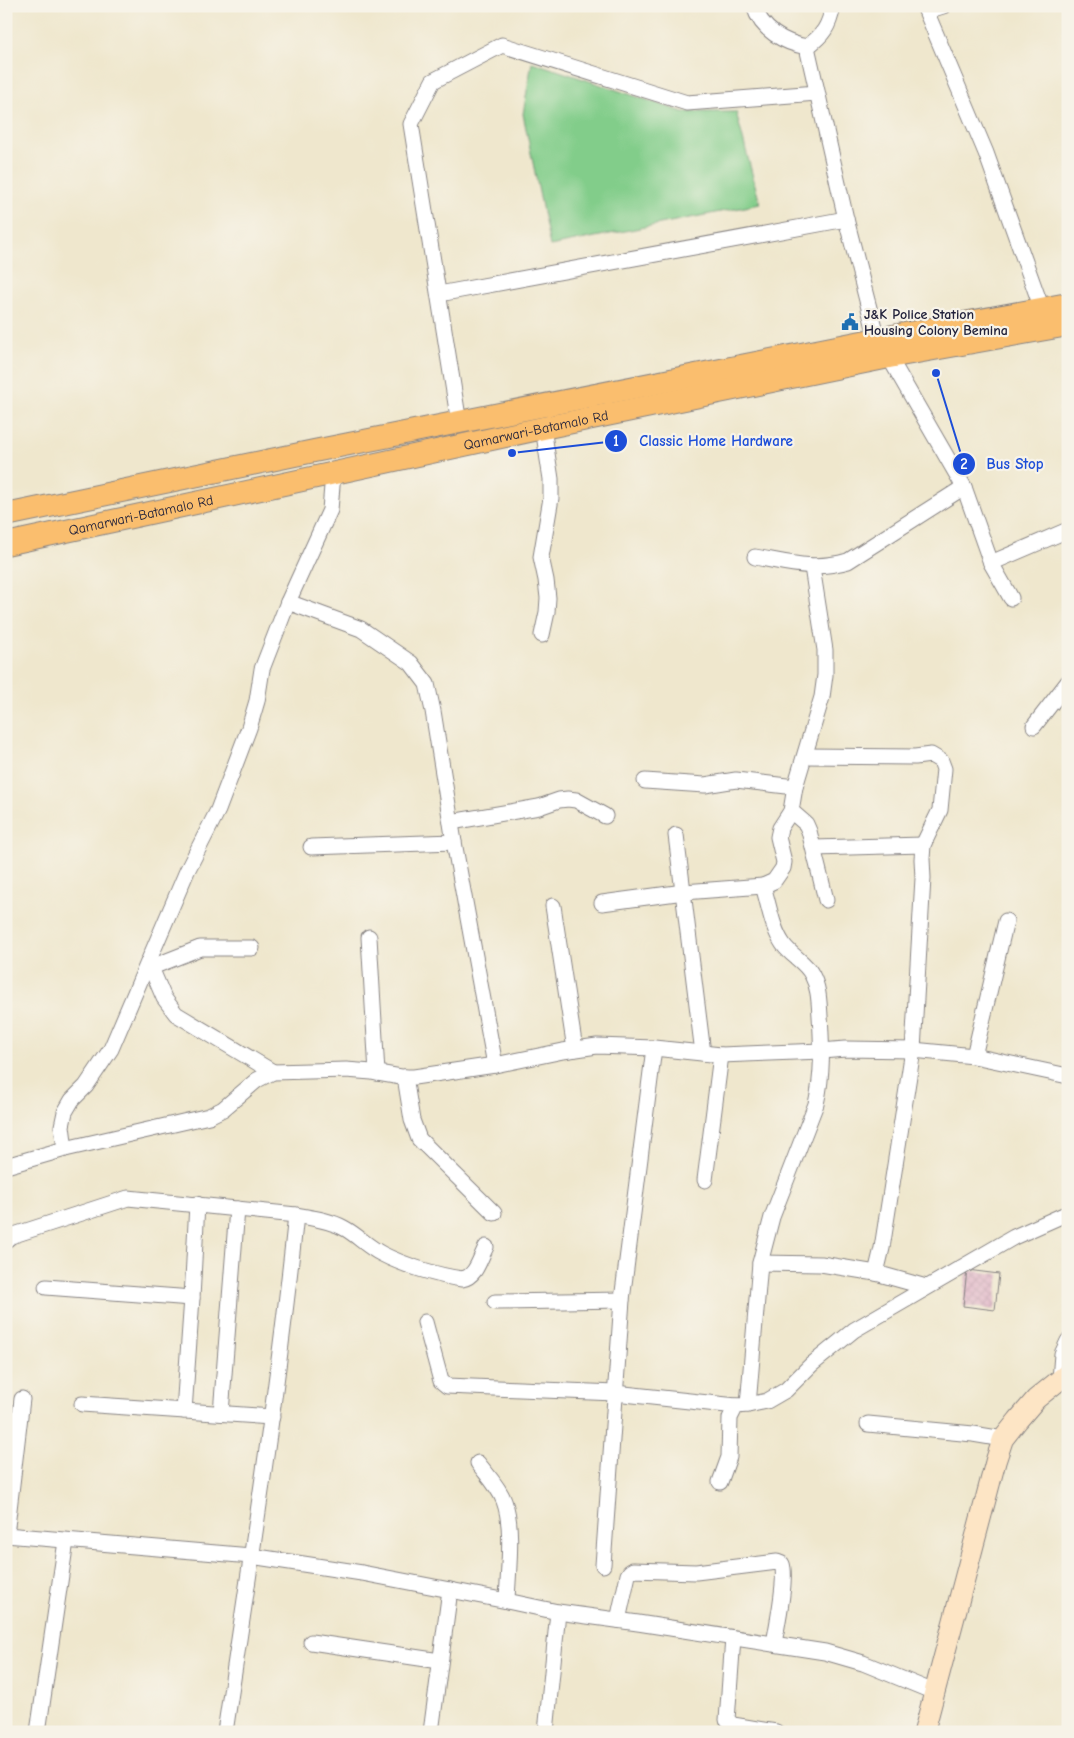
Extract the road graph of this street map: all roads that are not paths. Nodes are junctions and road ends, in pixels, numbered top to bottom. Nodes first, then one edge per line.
1 (754, 6) edge
2 (833, 6) edge
3 (944, 6) edge
4 (926, 9) edge
5 (807, 47) junction
6 (817, 93) junction
7 (846, 219) junction
8 (439, 294) junction
9 (1068, 304) edge
10 (1042, 309) junction
11 (1067, 329) edge
12 (883, 348) junction
13 (459, 423) junction
14 (543, 428) junction
15 (333, 474) junction
16 (964, 487) junction
17 (6, 515) edge
18 (1068, 530) edge
19 (6, 544) edge
20 (755, 557) dead end
21 (991, 563) junction
22 (812, 567) junction
23 (1011, 598) dead end
24 (288, 602) junction
25 (542, 635) dead end
26 (1068, 682) edge
27 (1034, 726) dead end
28 (805, 756) junction
29 (644, 781) dead end
30 (795, 787) junction
31 (791, 811) junction
32 (605, 816) dead end
33 (451, 822) junction
34 (676, 836) dead end
35 (454, 842) junction
36 (924, 845) junction
37 (311, 847) dead end
38 (814, 848) junction
39 (763, 886) junction
40 (684, 892) junction
41 (826, 900) dead end
42 (602, 902) dead end
43 (553, 906) dead end
44 (1006, 920) dead end
45 (369, 937) dead end
46 (252, 948) dead end
47 (150, 965) junction
48 (654, 1048) junction
49 (575, 1049) junction
50 (913, 1050) junction
51 (822, 1051) junction
52 (703, 1053) junction
53 (721, 1055) junction
54 (974, 1056) junction
55 (495, 1065) junction
56 (273, 1072) junction
57 (377, 1073) junction
58 (1068, 1076) edge
59 (405, 1077) junction
60 (65, 1149) junction
61 (6, 1166) edge
62 (705, 1180) dead end
63 (197, 1204) junction
64 (237, 1209) junction
65 (494, 1213) dead end
66 (1068, 1213) edge
67 (296, 1215) junction
68 (6, 1240) edge
69 (486, 1246) dead end
70 (760, 1263) junction
71 (876, 1273) junction
72 (46, 1287) dead end
73 (926, 1287) junction
74 (192, 1298) junction
75 (622, 1300) junction
76 (495, 1302) dead end
77 (425, 1322) dead end
78 (1068, 1341) edge
79 (1064, 1376) edge
80 (615, 1393) junction
81 (22, 1399) dead end
82 (82, 1404) dead end
83 (742, 1405) junction
84 (184, 1411) junction
85 (221, 1413) junction
86 (272, 1417) junction
87 (868, 1424) dead end
88 (1003, 1439) junction
89 (478, 1463) dead end
90 (720, 1482) dead end
91 (6, 1535) edge
92 (66, 1541) junction
93 (251, 1556) junction
94 (602, 1564) dead end
95 (450, 1590) junction
96 (507, 1601) junction
97 (558, 1612) junction
98 (618, 1620) junction
99 (733, 1638) junction
100 (311, 1642) dead end
101 (774, 1644) junction
102 (440, 1661) junction
103 (934, 1692) junction
104 (756, 1730) edge
105 (38, 1732) edge
106 (225, 1732) edge
107 (431, 1732) edge
108 (546, 1732) edge
109 (776, 1732) edge
110 (924, 1732) edge

1 - 5 street
2 - 5 street
3 - 4 street
4 - 10 street
5 - 6 street
6 - 7 street
6 - 8 street
7 - 8 street
7 - 12 street
8 - 13 street
9 - 10 main road, Qamarwari-Batamalo Rd
10 - 12 main road, Qamarwari-Batamalo Rd
11 - 12 main road, Qamarwari-Batamalo Rd
12 - 13 main road, Qamarwari-Batamalo Rd
12 - 14 main road, Qamarwari-Batamalo Rd
12 - 16 street
13 - 17 main road, Qamarwari-Batamalo Rd
14 - 15 main road, Qamarwari-Batamalo Rd
14 - 25 street
15 - 19 main road, Qamarwari-Batamalo Rd
15 - 24 street
16 - 21 street
16 - 22 street
18 - 21 street
20 - 22 street
21 - 23 street
22 - 28 street
24 - 33 street
24 - 47 street
26 - 27 street
28 - 30 street
28 - 36 street
29 - 30 street
30 - 31 street
31 - 38 street
31 - 39 street
32 - 33 street
33 - 35 street
34 - 40 street
35 - 37 street
35 - 55 street
36 - 38 street
36 - 50 street
38 - 41 street
39 - 40 street
39 - 51 street
40 - 42 street
40 - 52 street
43 - 49 street
44 - 54 street
45 - 57 street
46 - 47 street
47 - 56 street
47 - 60 street
48 - 49 street
48 - 52 street
48 - 75 street
49 - 55 street
50 - 51 street
50 - 54 street
50 - 71 street
51 - 53 street
51 - 70 street
52 - 53 street
53 - 62 street
54 - 58 street
55 - 59 street
56 - 57 street
56 - 60 street
57 - 59 street
59 - 65 street
60 - 61 street
63 - 64 street
63 - 68 street
63 - 74 street
64 - 67 street
64 - 85 street
66 - 73 street
67 - 69 street
67 - 86 street
70 - 71 street
70 - 83 street
71 - 73 street
72 - 74 street
73 - 83 street
74 - 84 street
75 - 76 street
75 - 80 street
77 - 80 street
78 - 79 street
79 - 88 street
80 - 83 street
80 - 94 street
81 - 91 street
82 - 84 street
83 - 90 street
84 - 85 street
85 - 86 street
86 - 93 street
87 - 88 street
88 - 103 street
89 - 96 street
91 - 92 street
92 - 93 street
92 - 105 street
93 - 95 street
93 - 106 street
95 - 96 street
95 - 102 street
96 - 97 street
97 - 98 street
97 - 108 street
98 - 99 street
98 - 101 street
99 - 101 street
99 - 104 street
100 - 102 street
101 - 103 street
102 - 107 street
103 - 110 street
104 - 109 street

